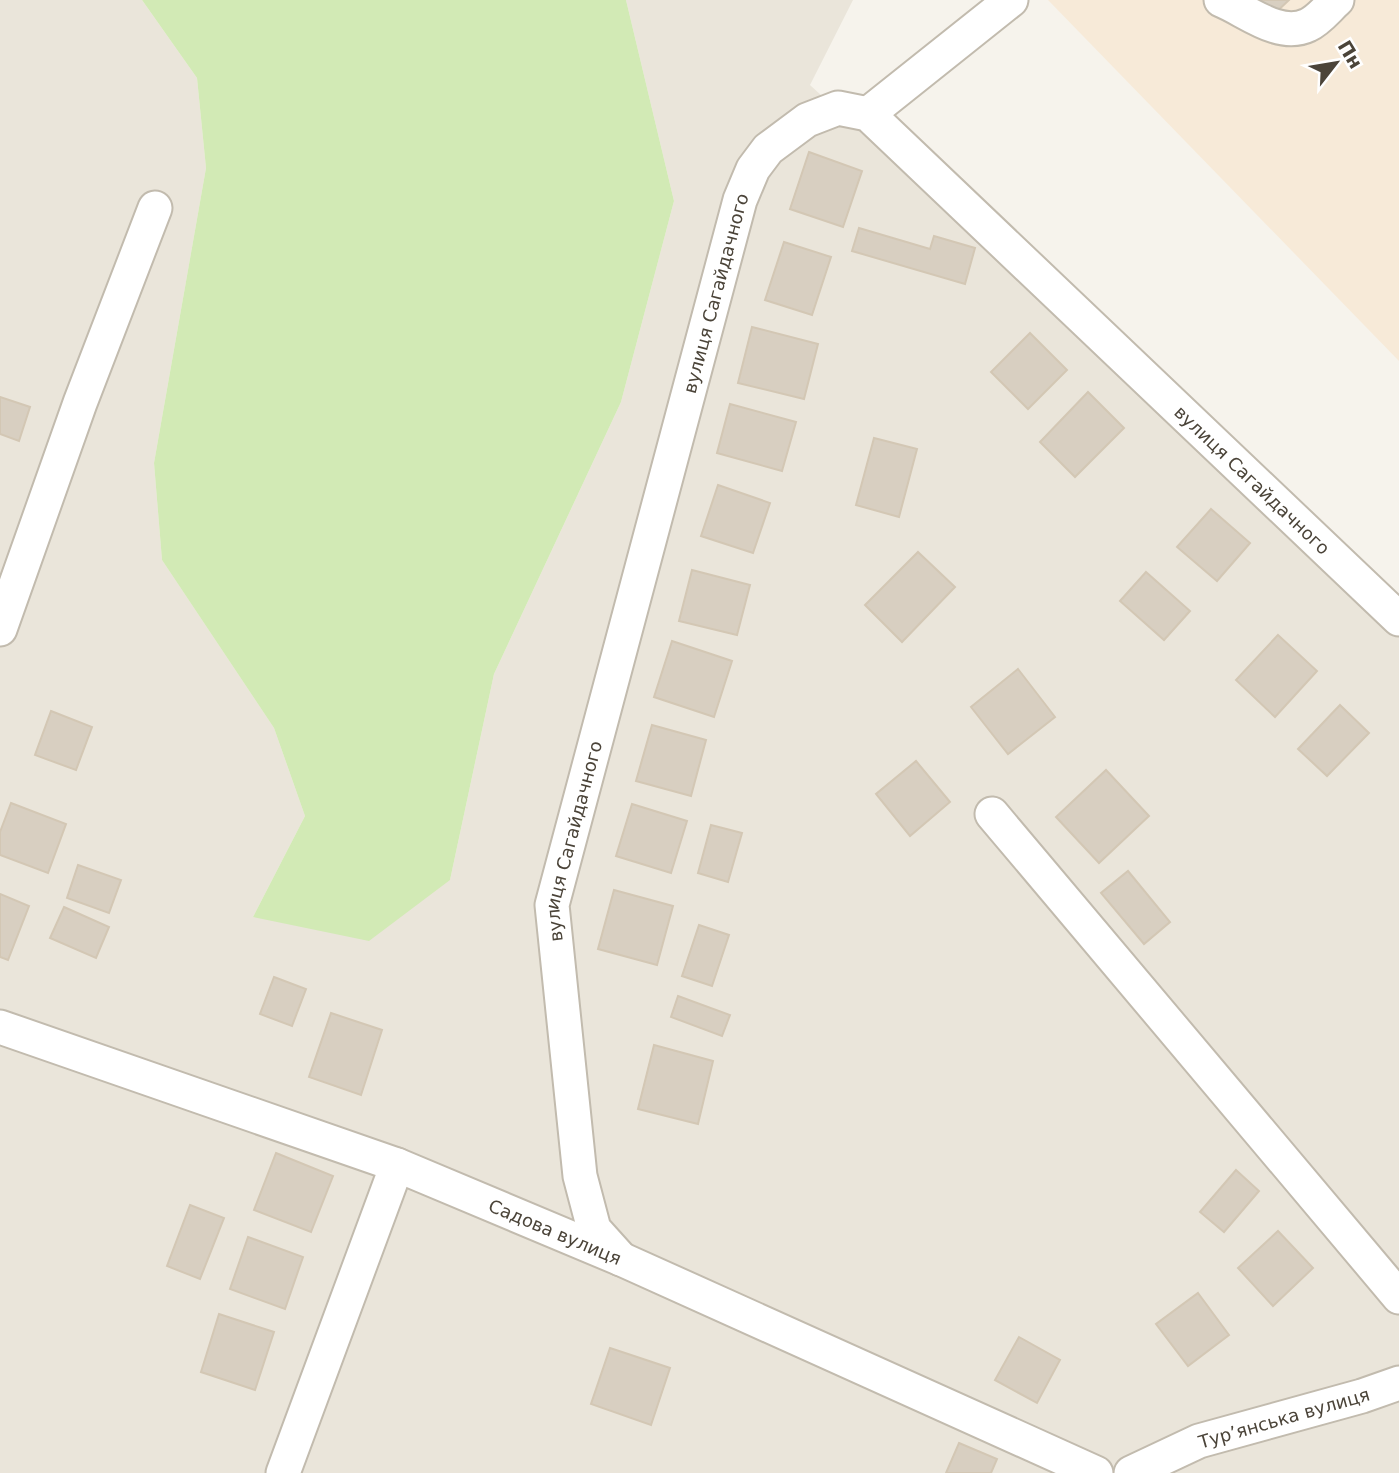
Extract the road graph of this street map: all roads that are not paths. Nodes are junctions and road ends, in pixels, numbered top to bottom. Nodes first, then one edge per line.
1 (1011, 0) edge
2 (1221, 0) edge
3 (1337, 0) edge
4 (868, 114) junction
5 (155, 208) dead end
6 (1399, 619) edge
7 (0, 629) edge
8 (992, 814) dead end
9 (0, 1027) edge
10 (397, 1165) junction
11 (621, 1259) junction
12 (1399, 1297) edge
13 (1399, 1383) edge
14 (283, 1473) edge
15 (1096, 1473) edge
16 (1131, 1473) edge

1 - 4 street
2 - 3 street
4 - 6 street, вулиця Сагайдачного
4 - 11 street, вулиця Сагайдачного
5 - 7 street
8 - 12 street
9 - 10 street, Садова вулиця
10 - 11 street, Садова вулиця
10 - 14 street
11 - 15 street, Садова вулиця
13 - 16 street, Турʼянська вулиця

